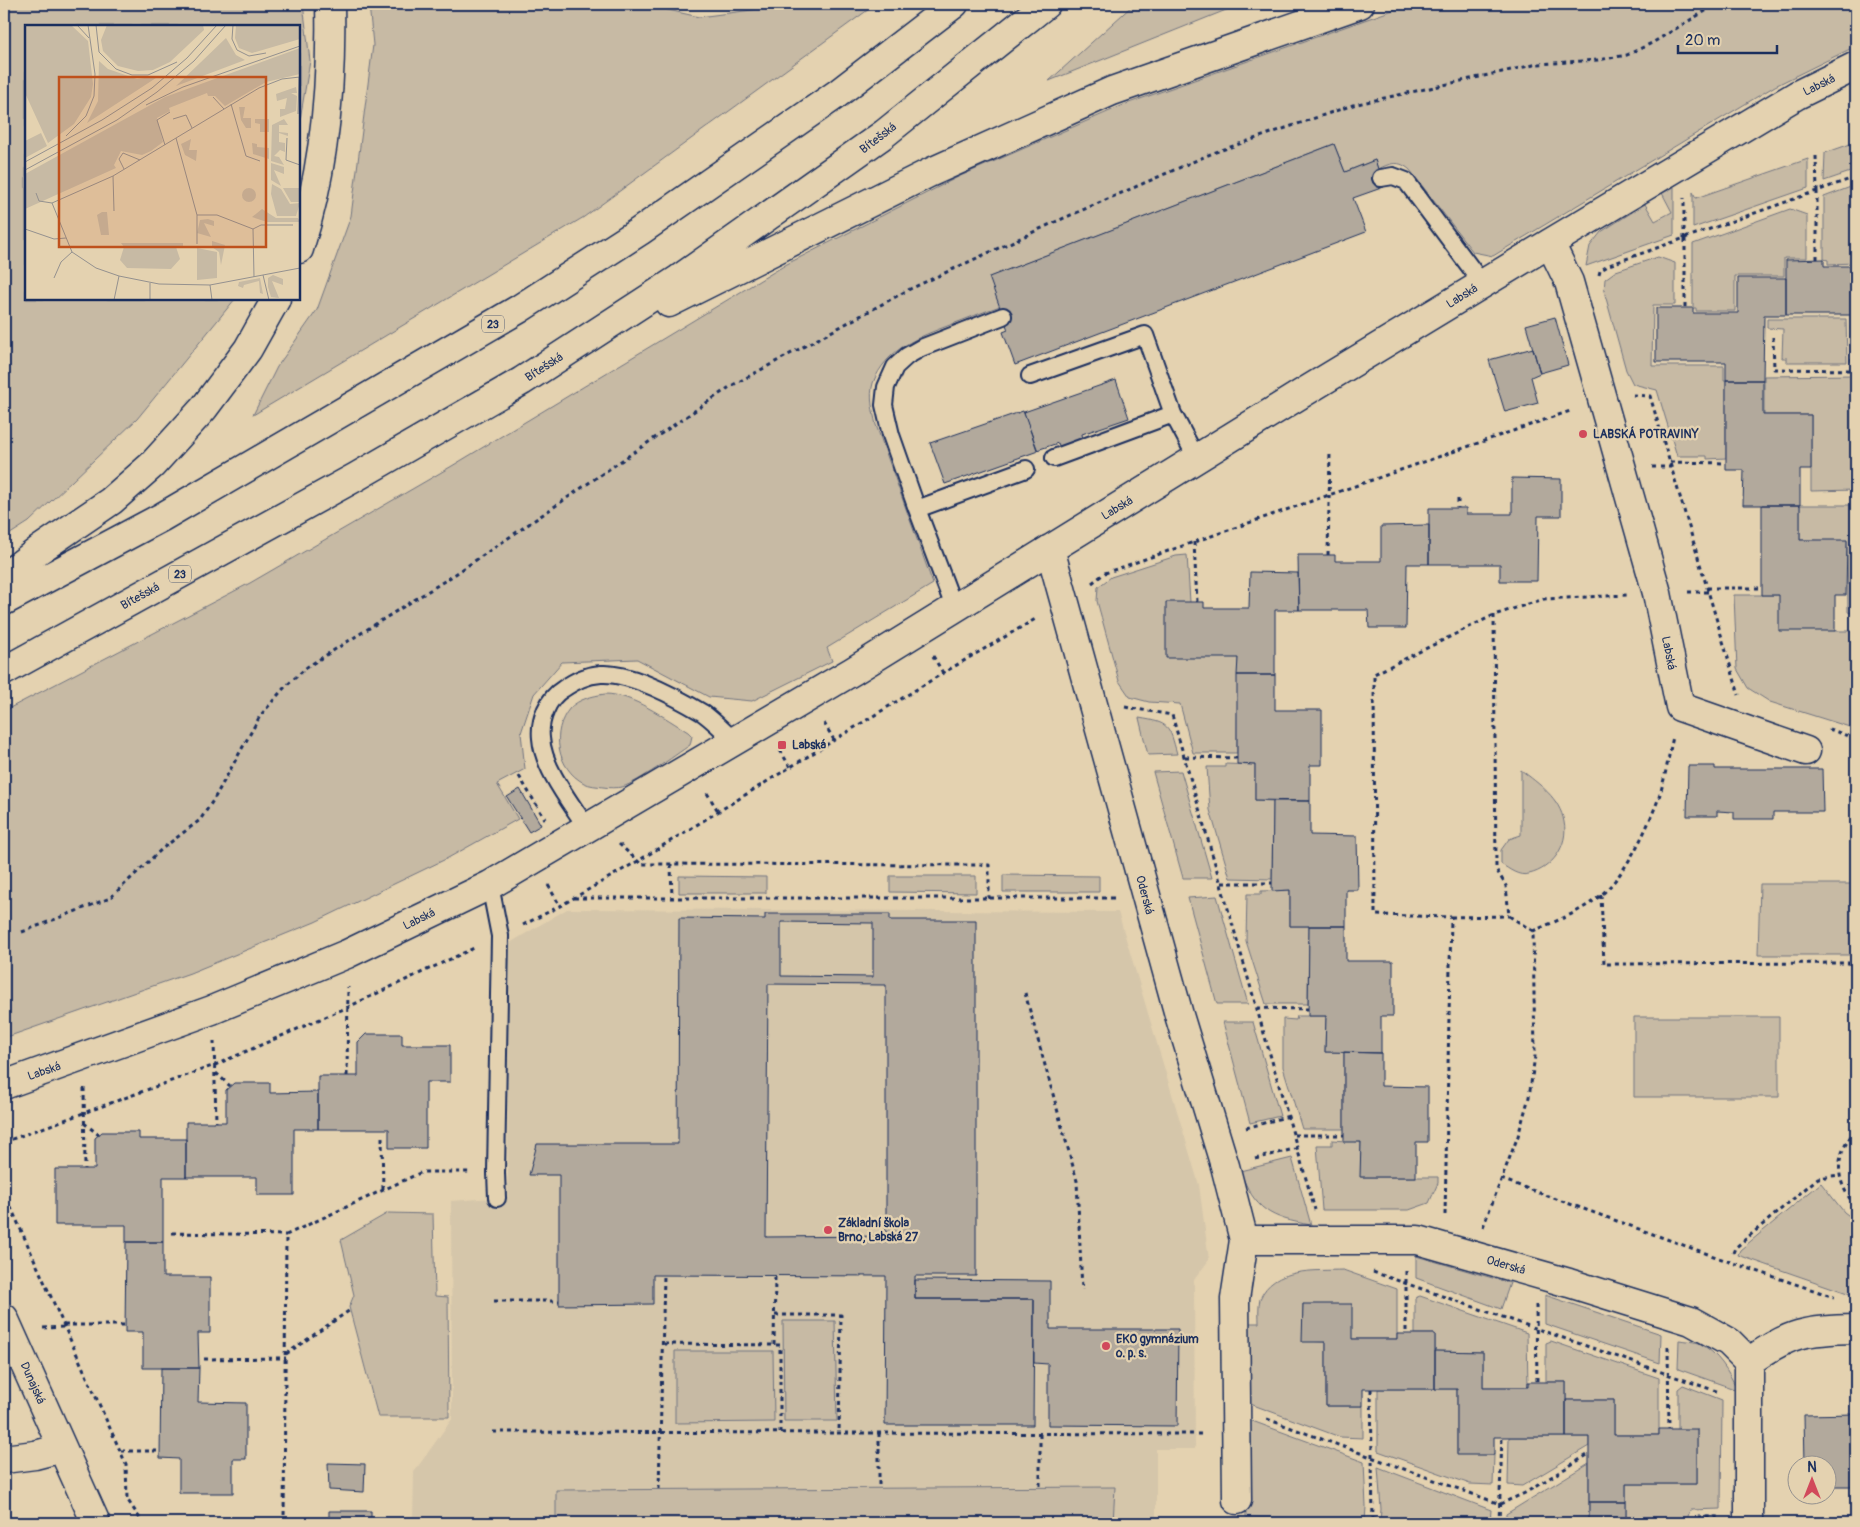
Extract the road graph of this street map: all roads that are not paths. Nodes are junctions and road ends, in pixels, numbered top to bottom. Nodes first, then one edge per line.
1 (330, 4) edge
2 (954, 4) edge
3 (1046, 4) edge
4 (1360, 4) edge
5 (1856, 66) edge
6 (1381, 178) dead end
7 (1550, 243) junction
8 (300, 246) edge
9 (1482, 283) junction
10 (275, 300) edge
11 (1003, 316) dead end
12 (1030, 376) dead end
13 (522, 381) junction
14 (1173, 414) junction
15 (1054, 458) dead end
16 (1197, 459) junction
17 (1026, 469) dead end
18 (917, 509) junction
19 (1050, 549) junction
20 (4, 577) edge
21 (4, 601) edge
22 (954, 607) junction
23 (4, 671) edge
24 (734, 741) junction
25 (1806, 752) dead end
26 (587, 828) junction
27 (490, 885) junction
28 (4, 1085) edge
29 (497, 1198) dead end
30 (1244, 1240) junction
31 (4, 1318) edge
32 (1856, 1329) edge
33 (1749, 1362) junction
34 (62, 1448) junction
35 (4, 1459) edge
36 (1237, 1500) dead end
37 (96, 1523) edge
38 (1749, 1523) edge

1 - 8 main road
2 - 21 main road, 23
3 - 13 main road, Bítešská / 23
4 - 13 main road
5 - 7 main road, Labská
6 - 9 lane
7 - 9 main road, Labská
7 - 25 main road, Labská
9 - 16 main road, Labská
10 - 20 main road
11 - 18 lane
12 - 14 lane
13 - 23 main road, Bítešská / 23
14 - 15 lane
14 - 16 lane
16 - 19 main road, Labská
17 - 18 lane
18 - 22 lane
19 - 22 main road, Labská
19 - 30 main road, Oderská
22 - 24 main road, Labská
24 - 26 main road, Labská
24 - 26 lane
26 - 27 main road, Labská
27 - 28 main road, Labská
27 - 29 lane
30 - 33 main road, Oderská
30 - 36 main road, Oderská
31 - 34 main road, Dunajská
32 - 33 main road
33 - 38 main road
34 - 35 main road
34 - 37 main road, Dunajská

